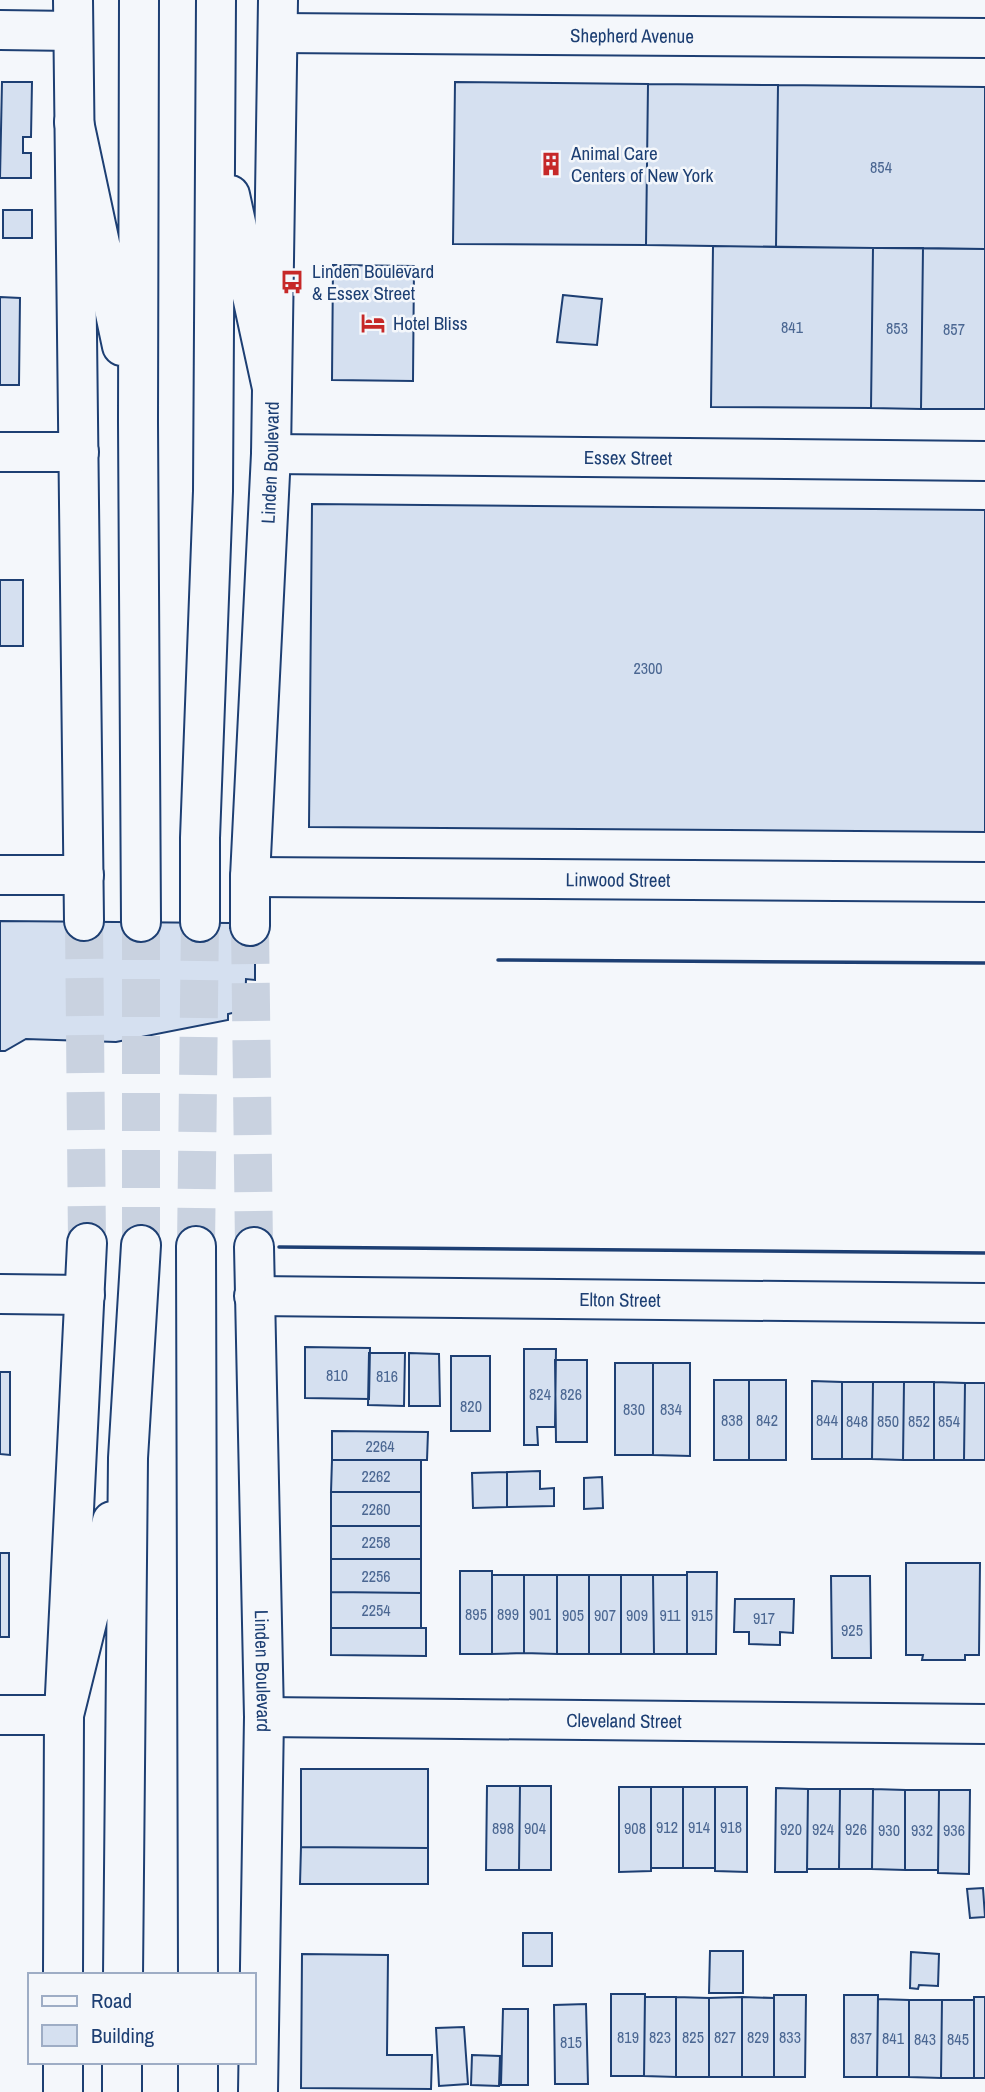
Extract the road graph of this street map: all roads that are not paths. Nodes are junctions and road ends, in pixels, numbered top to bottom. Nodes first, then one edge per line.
1 (139, 0) edge
2 (216, 0) edge
3 (73, 15) edge
4 (278, 16) edge
5 (0, 30) edge
6 (985, 38) edge
7 (74, 122) junction
8 (215, 126) junction
9 (272, 388) junction
10 (138, 422) junction
11 (0, 452) edge
12 (79, 452) junction
13 (271, 454) junction
14 (985, 461) edge
15 (0, 875) edge
16 (84, 875) junction
17 (250, 877) junction
18 (985, 882) edge
19 (84, 921) tunnel mouth
20 (141, 922) tunnel mouth
21 (200, 922) tunnel mouth
22 (250, 926) tunnel mouth
23 (87, 1243) tunnel mouth
24 (141, 1245) tunnel mouth
25 (196, 1246) tunnel mouth
26 (254, 1247) tunnel mouth
27 (0, 1294) edge
28 (85, 1295) junction
29 (254, 1296) junction
30 (985, 1303) edge
31 (128, 1458) junction
32 (0, 1715) edge
33 (64, 1715) junction
34 (264, 1717) junction
35 (985, 1724) edge
36 (63, 1973) edge
37 (123, 1973) edge
38 (198, 1973) edge
39 (63, 2064) edge
40 (122, 2064) edge
41 (198, 2064) edge
42 (63, 2092) edge
43 (122, 2092) edge
44 (198, 2092) edge
45 (258, 2092) edge

1 - 10 main road
2 - 8 main road
3 - 5 main road
3 - 7 main road
4 - 6 main road, Shepherd Avenue
4 - 9 main road, Linden Boulevard
7 - 10 main road
7 - 12 main road
8 - 9 main road
8 - 21 main road
9 - 13 main road, Linden Boulevard
10 - 20 main road
11 - 12 main road
12 - 16 main road
13 - 14 main road, Essex Street
13 - 17 main road, Linden Boulevard
15 - 16 main road
16 - 19 main road
17 - 18 main road, Linwood Street
17 - 22 main road, Linden Boulevard
23 - 28 main road
24 - 31 main road
25 - 38 main road
26 - 29 main road, Linden Boulevard
27 - 28 main road
28 - 33 main road
29 - 30 main road, Elton Street
29 - 34 main road, Linden Boulevard
31 - 33 main road
31 - 37 main road
32 - 33 main road
33 - 36 main road
34 - 35 main road, Cleveland Street
34 - 45 main road, Linden Boulevard
39 - 42 main road
40 - 43 main road
41 - 44 main road

